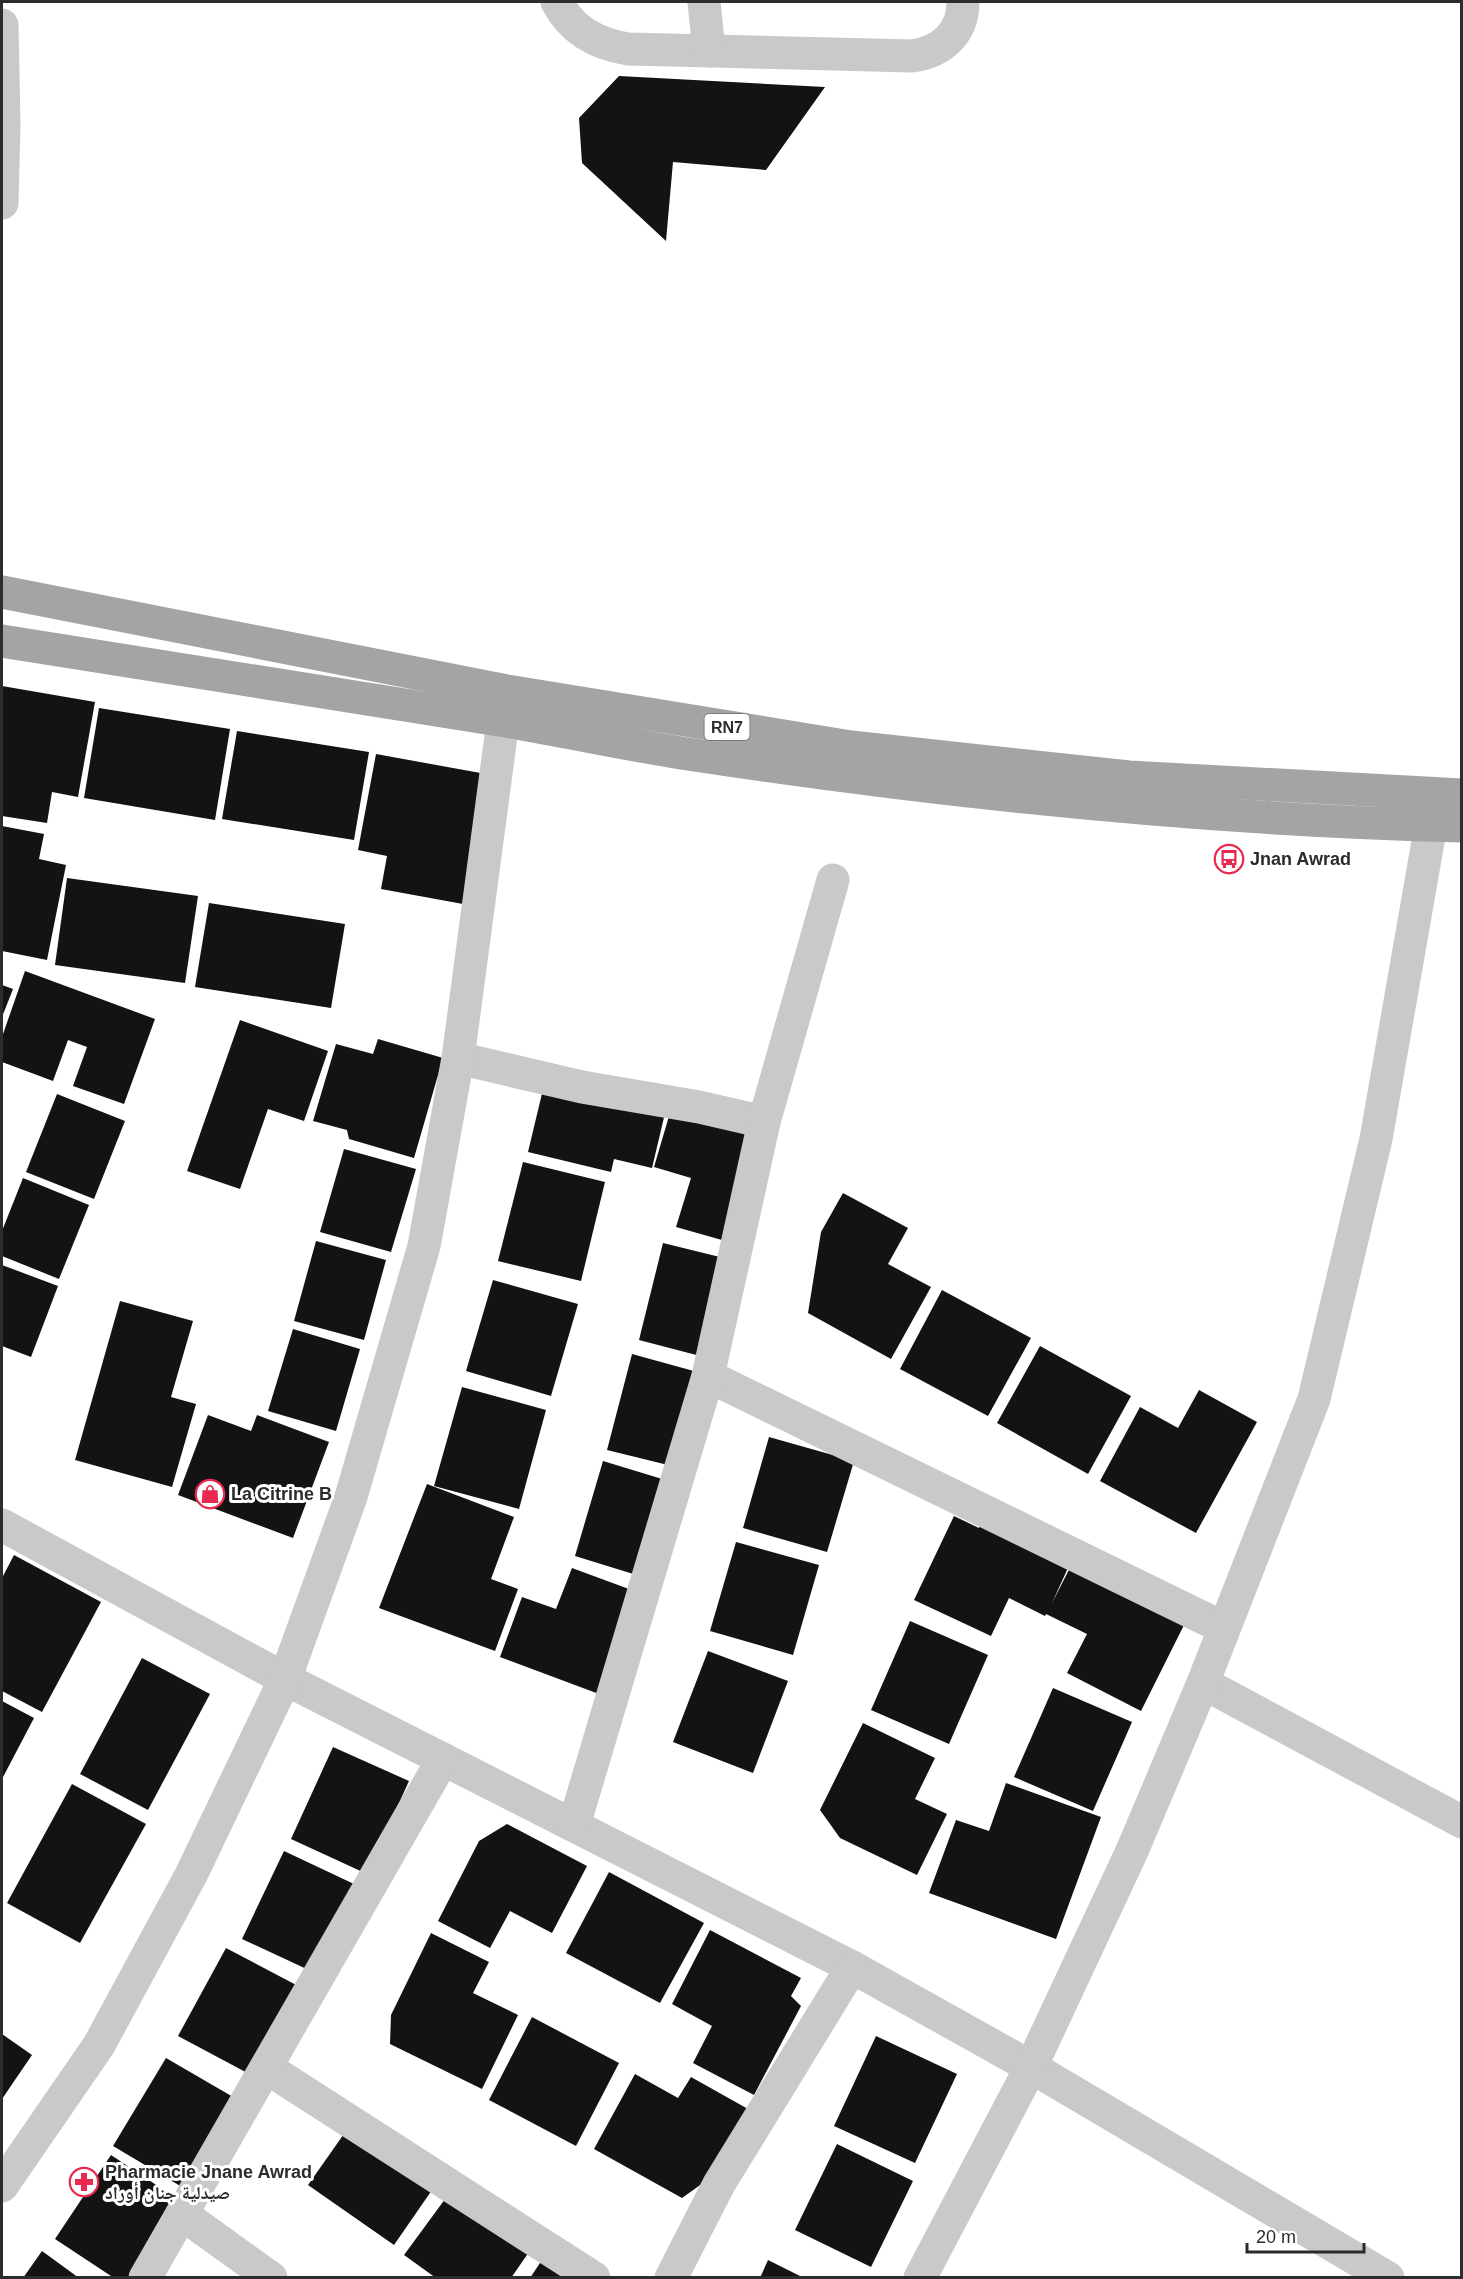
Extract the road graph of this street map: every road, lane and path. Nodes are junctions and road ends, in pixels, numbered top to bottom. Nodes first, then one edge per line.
1 (557, 2) edge
2 (704, 2) edge
3 (963, 2) edge
4 (2, 25) edge
5 (2, 37) edge
6 (709, 51) junction
7 (2, 203) edge
8 (2, 592) edge
9 (2, 641) edge
10 (503, 721) junction
11 (1447, 810) edge
12 (833, 880) dead end
13 (458, 1058) junction
14 (764, 1122) junction
15 (708, 1376) junction
16 (2, 1525) edge
17 (1224, 1628) junction
18 (285, 1679) junction
19 (1203, 1683) junction
20 (443, 1759) junction
21 (1461, 1822) edge
22 (574, 1825) junction
23 (852, 1967) junction
24 (1031, 2067) junction
25 (267, 2068) junction
26 (2, 2186) edge
27 (182, 2214) junction
28 (1346, 2267) edge
29 (145, 2277) edge
30 (270, 2277) edge
31 (594, 2277) edge
32 (671, 2277) edge
33 (920, 2277) edge
34 (1388, 2277) edge

1 - 6 street
2 - 6 street
3 - 6 street
4 - 5 street
5 - 7 street
8 - 11 main road, RN7
9 - 10 main road, RN7
10 - 11 main road, RN7
10 - 13 street
11 - 17 street
12 - 14 street
13 - 14 street
13 - 18 street
14 - 15 street
15 - 17 street
15 - 22 street
16 - 18 street
17 - 19 street
18 - 20 street
18 - 26 street
19 - 21 street
19 - 24 street
20 - 22 street
20 - 25 street
22 - 23 street
23 - 24 street
23 - 32 street
24 - 28 street
24 - 33 street
25 - 27 street
25 - 31 street
27 - 29 street
27 - 30 street
28 - 34 street

